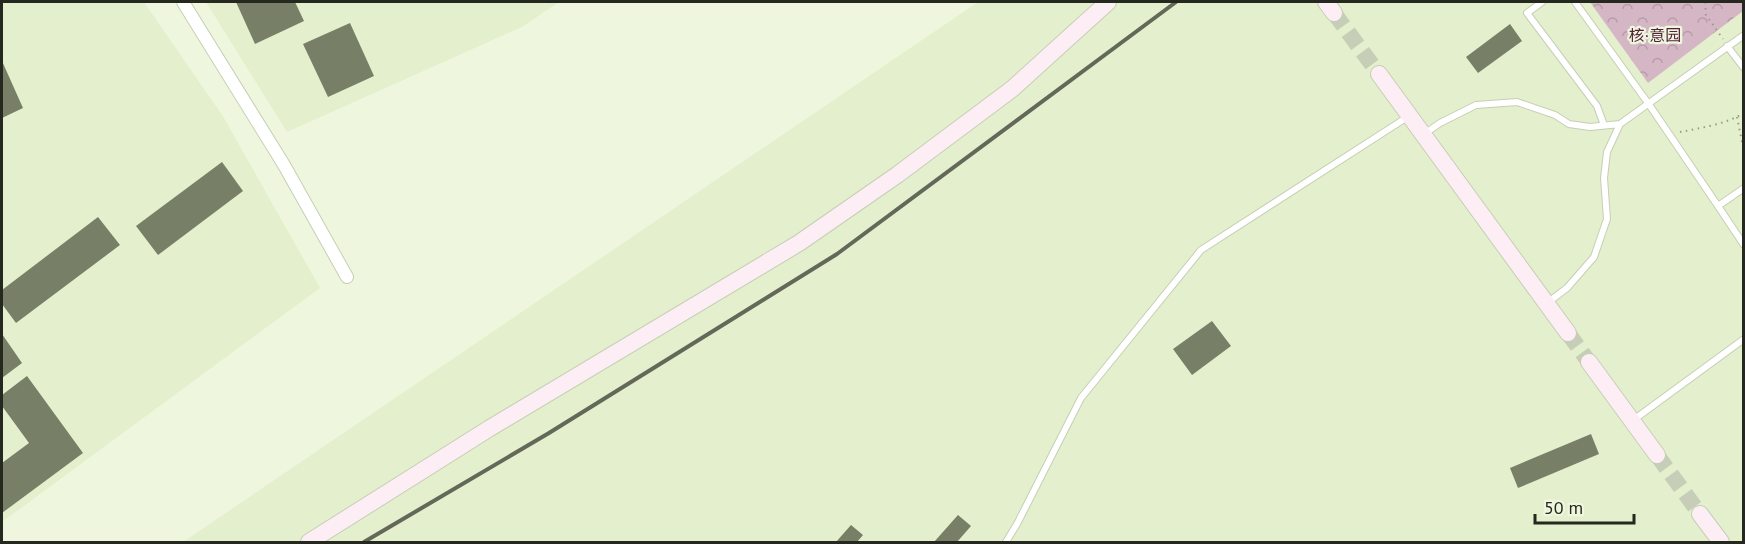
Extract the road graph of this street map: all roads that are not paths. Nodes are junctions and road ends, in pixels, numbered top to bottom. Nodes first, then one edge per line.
1 (183, 2) edge
2 (1108, 2) edge
3 (1542, 2) edge
4 (1575, 2) edge
5 (1743, 34) edge
6 (1727, 46) junction
7 (1743, 68) edge
8 (1379, 74) tunnel mouth
9 (1648, 103) junction
10 (1410, 116) junction
11 (1620, 124) junction
12 (1604, 126) junction
13 (1424, 135) junction
14 (1743, 188) edge
15 (1718, 206) junction
16 (1743, 245) edge
17 (348, 277) dead end
18 (1547, 304) junction
19 (1568, 333) tunnel mouth
20 (1743, 339) edge
21 (1589, 362) tunnel mouth
22 (1632, 421) junction
23 (1657, 455) tunnel mouth
24 (1700, 514) tunnel mouth
25 (309, 543) edge
26 (1006, 543) edge
27 (1720, 543) edge

1 - 17 street
2 - 25 street
3 - 12 lane
4 - 9 lane
5 - 6 lane
6 - 7 lane
6 - 9 lane
8 - 10 street
9 - 11 lane
9 - 15 lane
10 - 13 street
10 - 26 lane
11 - 12 lane
11 - 18 lane
12 - 13 lane
13 - 18 street
14 - 15 lane
15 - 16 lane
18 - 19 street
20 - 22 lane
21 - 22 street
22 - 23 street
24 - 27 street

